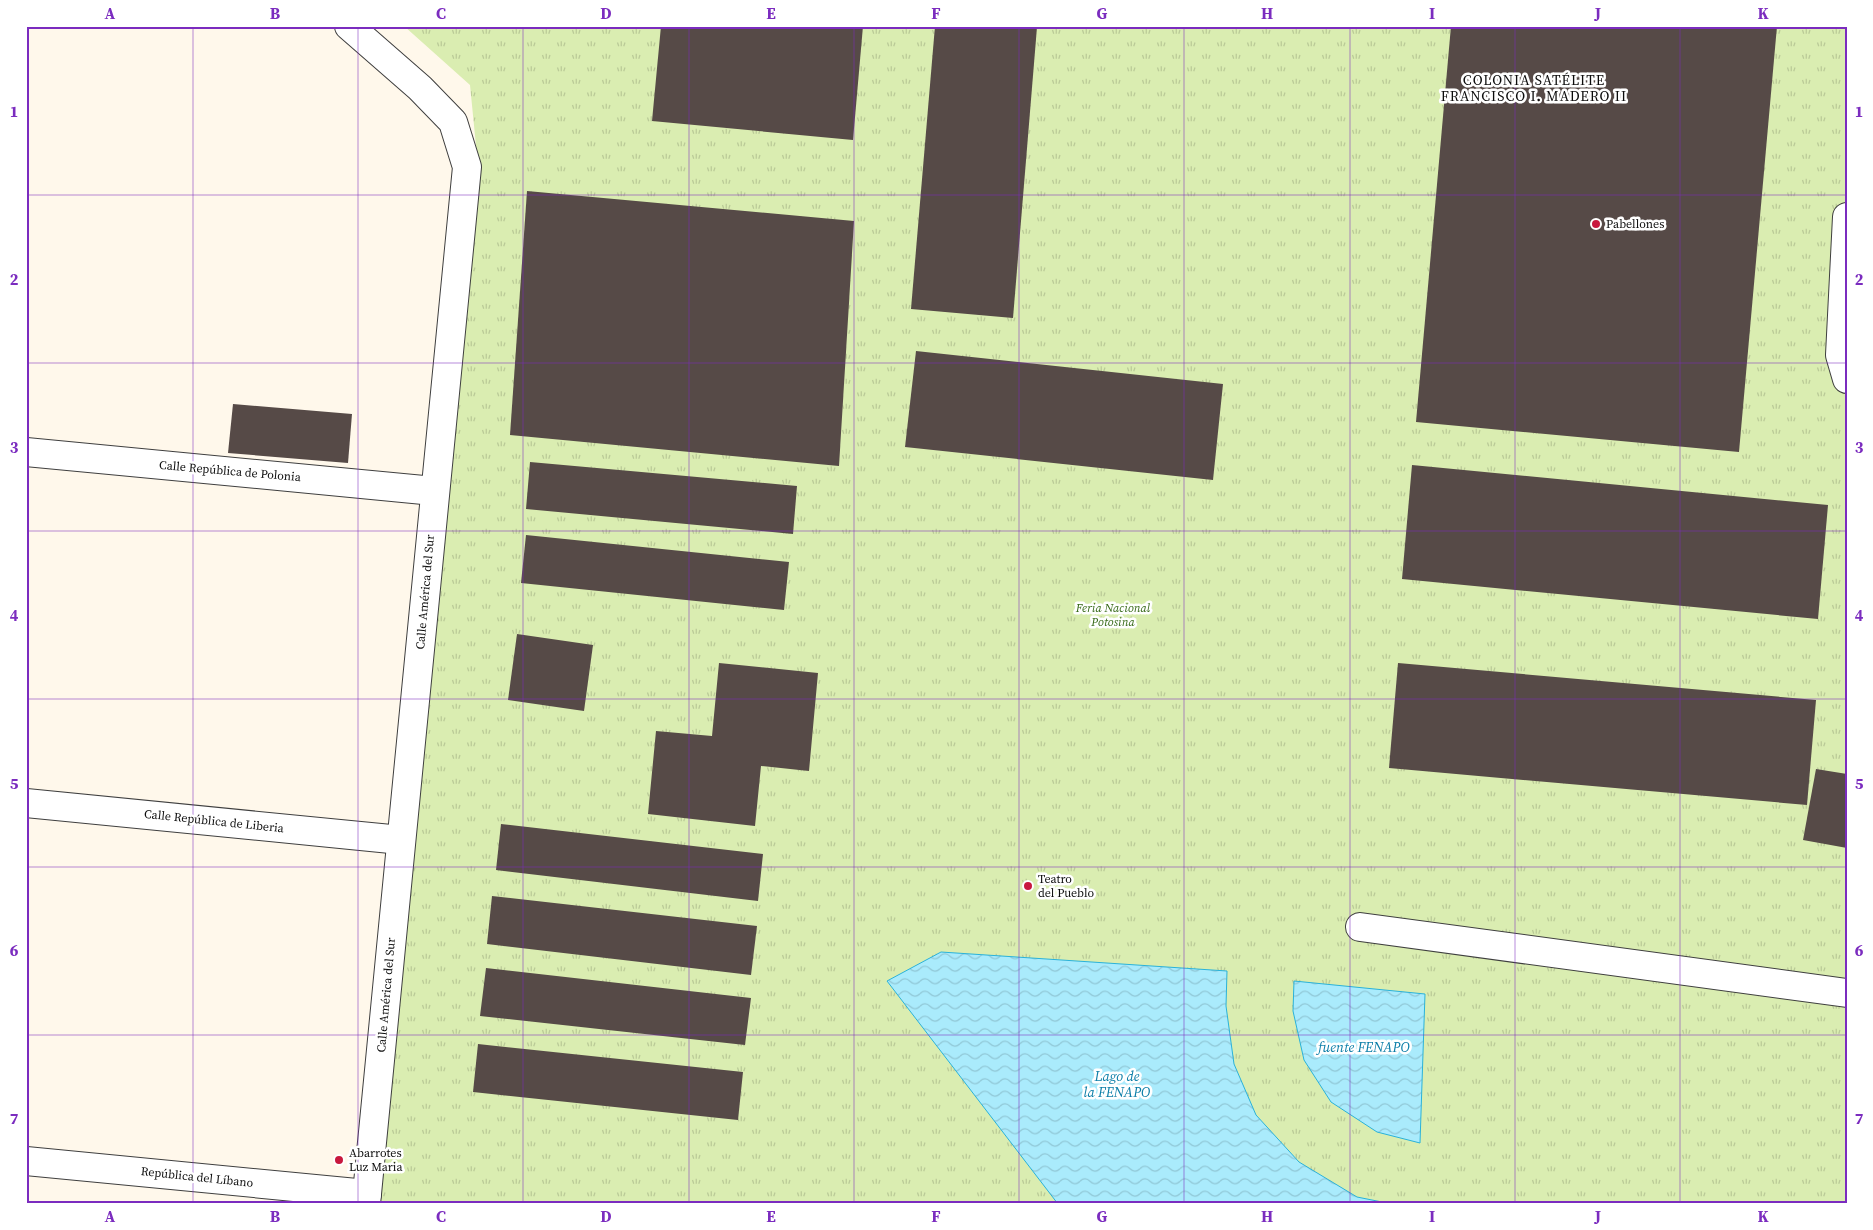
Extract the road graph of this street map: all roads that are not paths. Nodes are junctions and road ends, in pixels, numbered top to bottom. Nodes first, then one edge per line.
1 (350, 26) edge
2 (1847, 216) edge
3 (1847, 379) edge
4 (26, 452) edge
5 (434, 491) junction
6 (26, 803) edge
7 (401, 840) junction
8 (1360, 927) dead end
9 (1847, 993) edge
10 (26, 1160) edge
11 (367, 1199) edge

1 - 5 street, Calle América del Sur
2 - 3 street
4 - 5 street, Calle República de Polonia
5 - 7 street, Calle América del Sur
6 - 7 street, Calle República de Liberia
7 - 11 street, Calle América del Sur
8 - 9 street
10 - 11 street, República del Líbano

